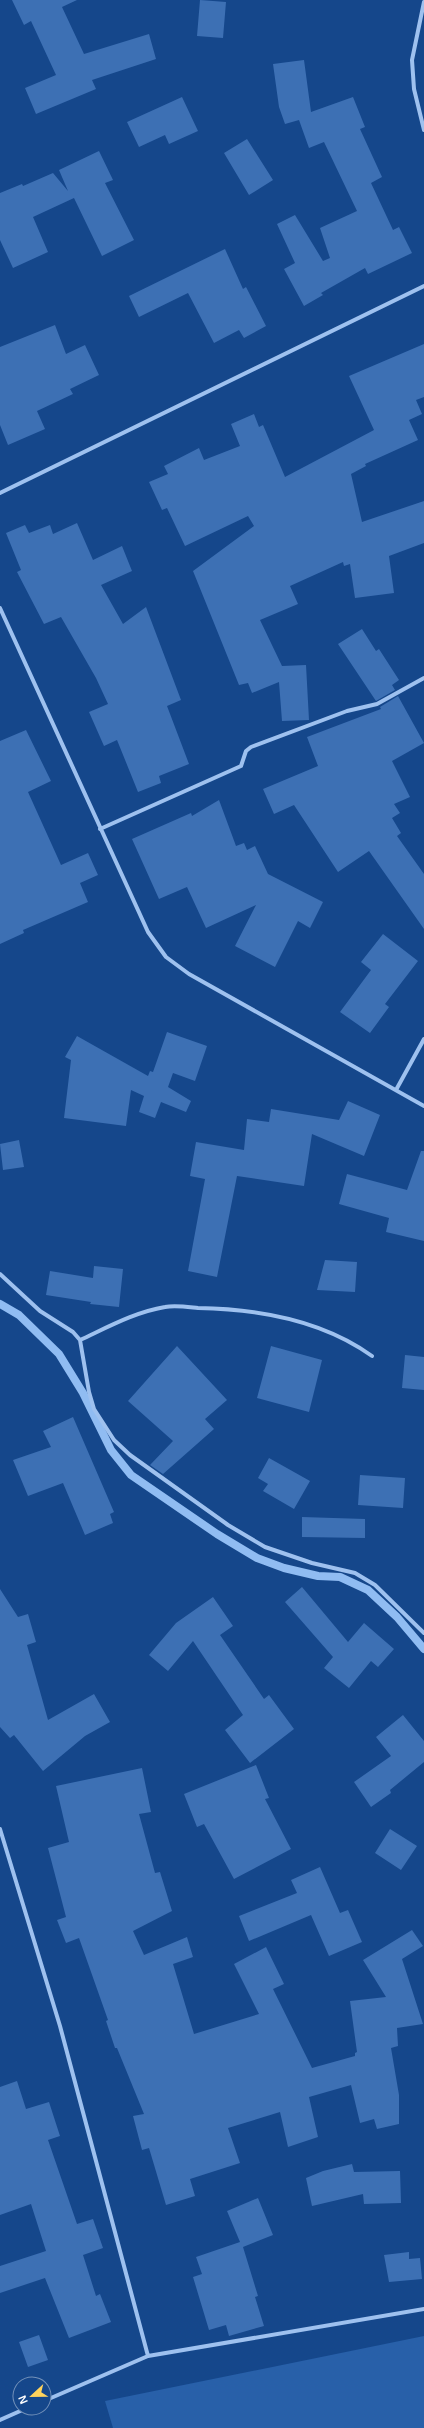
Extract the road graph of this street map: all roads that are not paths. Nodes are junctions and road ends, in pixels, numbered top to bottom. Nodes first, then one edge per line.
1 (424, 2) edge
2 (424, 130) edge
3 (424, 286) edge
4 (0, 493) edge
5 (0, 608) edge
6 (424, 678) edge
7 (100, 829) junction
8 (424, 1039) edge
9 (396, 1090) junction
10 (424, 1106) edge
11 (0, 1274) edge
12 (80, 1340) junction
13 (372, 1356) dead end
14 (424, 1633) edge
15 (0, 1829) edge
16 (424, 2309) edge
17 (148, 2356) junction
18 (52, 2398) edge
19 (12, 2415) edge
20 (0, 2420) edge

1 - 2 street
3 - 4 street
5 - 7 street
6 - 7 street
7 - 9 street
8 - 9 street
9 - 10 street
11 - 12 street
12 - 13 street
12 - 14 street
15 - 17 street
16 - 17 street
17 - 18 street
19 - 20 street

